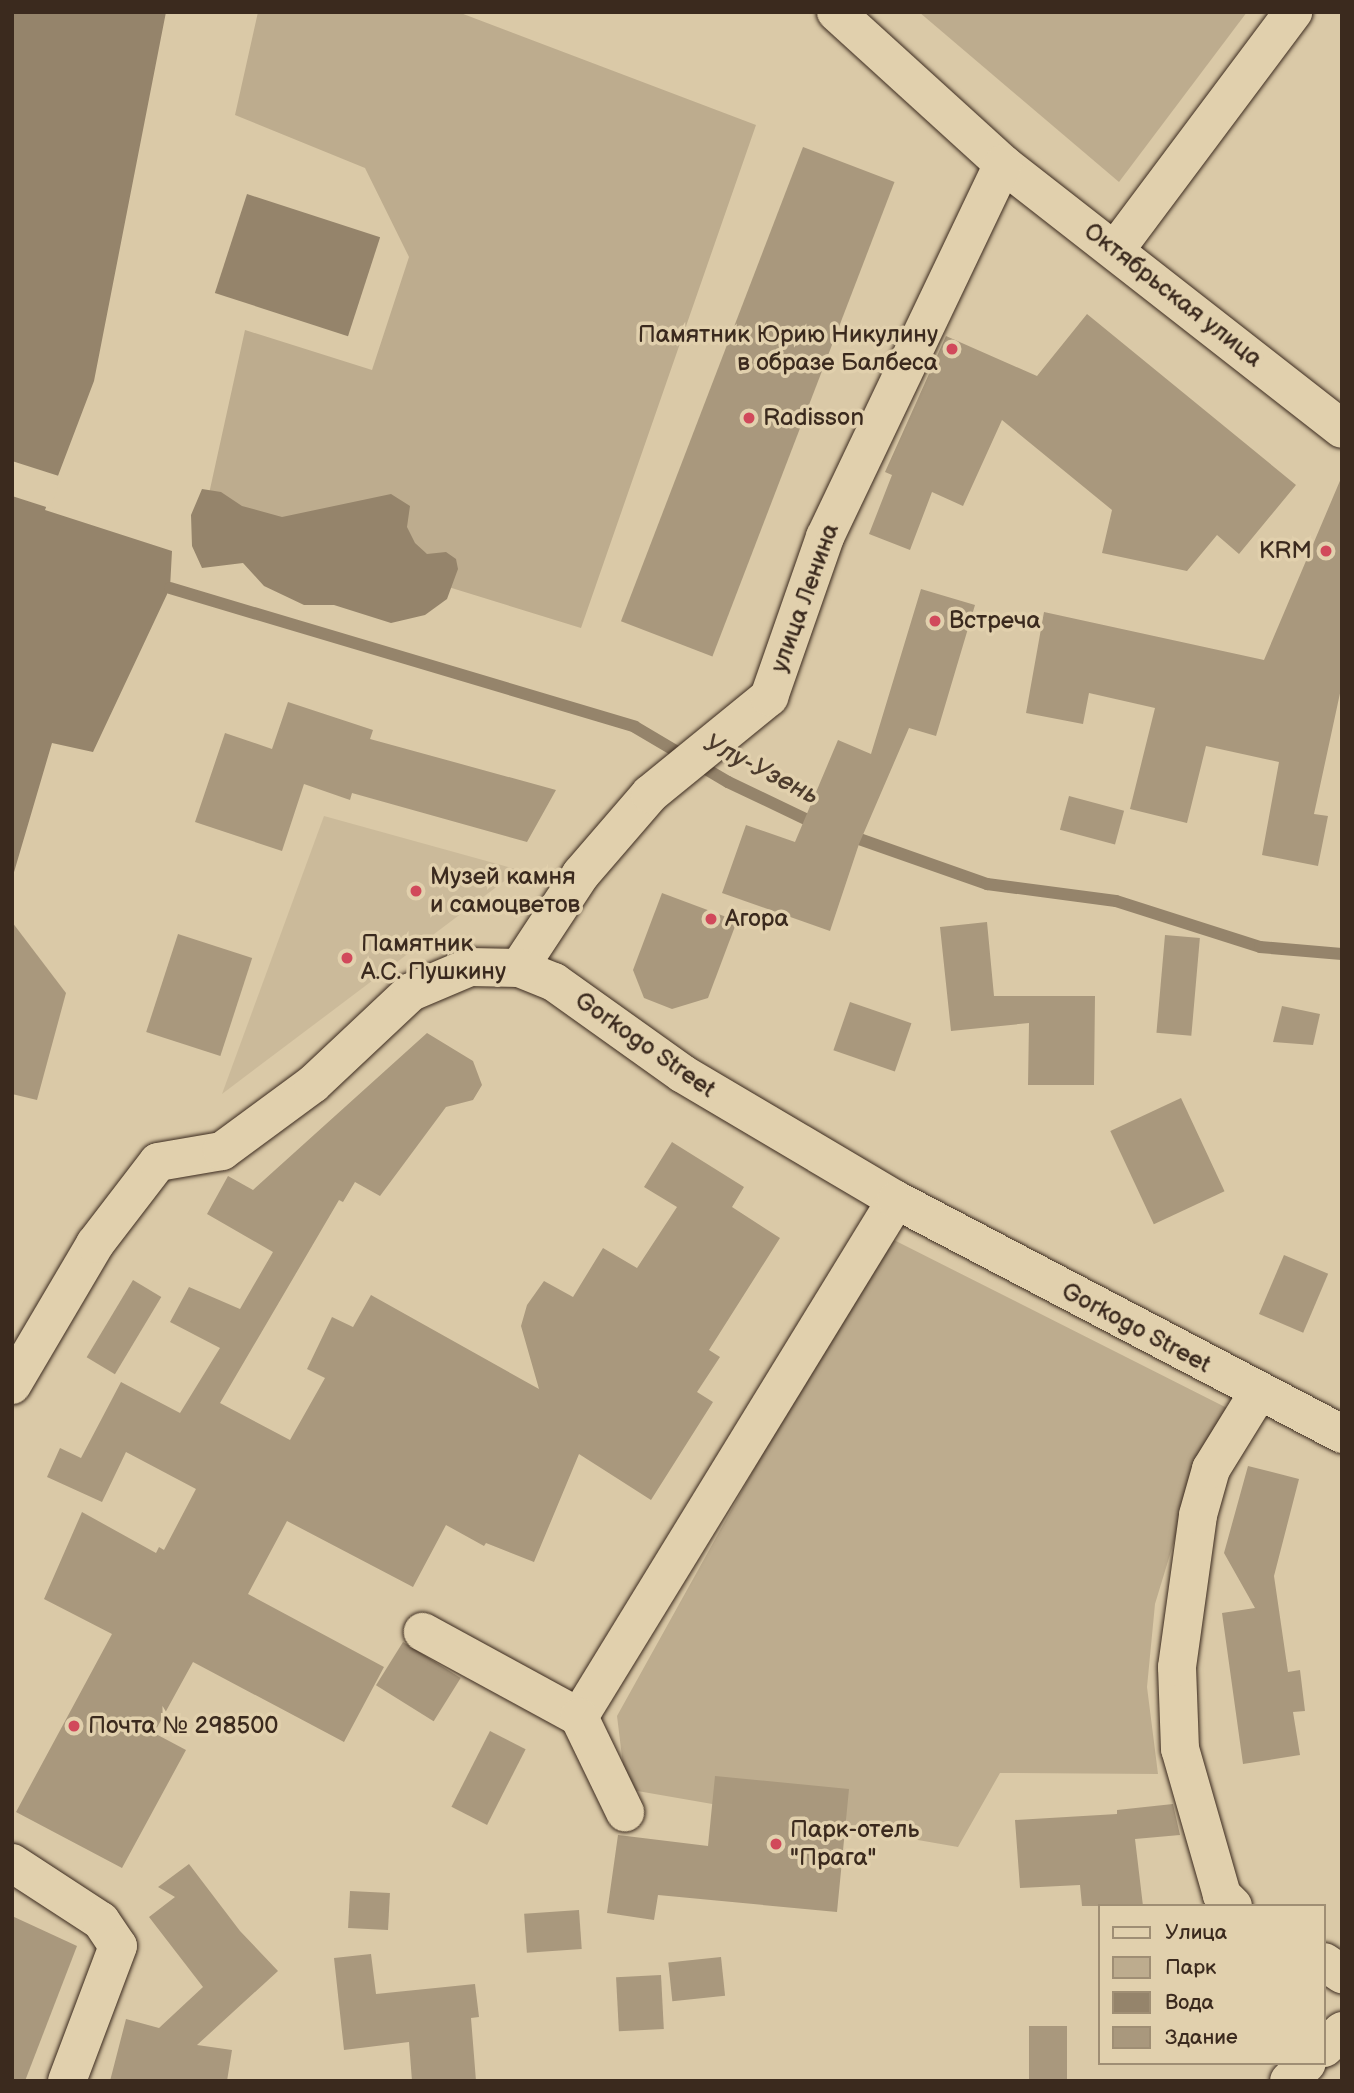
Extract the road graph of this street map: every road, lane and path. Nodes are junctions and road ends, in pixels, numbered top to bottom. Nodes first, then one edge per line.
1 (836, 12) edge
2 (1293, 12) edge
3 (1003, 164) junction
4 (1116, 249) junction
5 (1342, 429) edge
6 (519, 968) junction
7 (896, 1200) junction
8 (12, 1385) edge
9 (1258, 1393) junction
10 (1342, 1434) edge
11 (423, 1632) dead end
12 (579, 1717) junction
13 (625, 1812) dead end
14 (12, 1863) edge
15 (1225, 1902) edge
16 (1326, 1963) edge
17 (1342, 1974) edge
18 (1342, 2032) edge
19 (1326, 2046) edge
20 (1305, 2065) edge
21 (67, 2081) edge
22 (1289, 2081) edge

1 - 3 street, Октябрьская улица
2 - 4 street
3 - 4 street, Октябрьская улица
3 - 6 street, улица Ленина
4 - 5 street, Октябрьская улица
6 - 7 street, Gorkogo Street
6 - 8 street, Gorkogo Street
7 - 9 street, Gorkogo Street
7 - 12 street
9 - 10 street, Gorkogo Street
9 - 15 street
11 - 12 street
12 - 13 street
14 - 21 street
16 - 17 street
18 - 19 street
20 - 22 street

